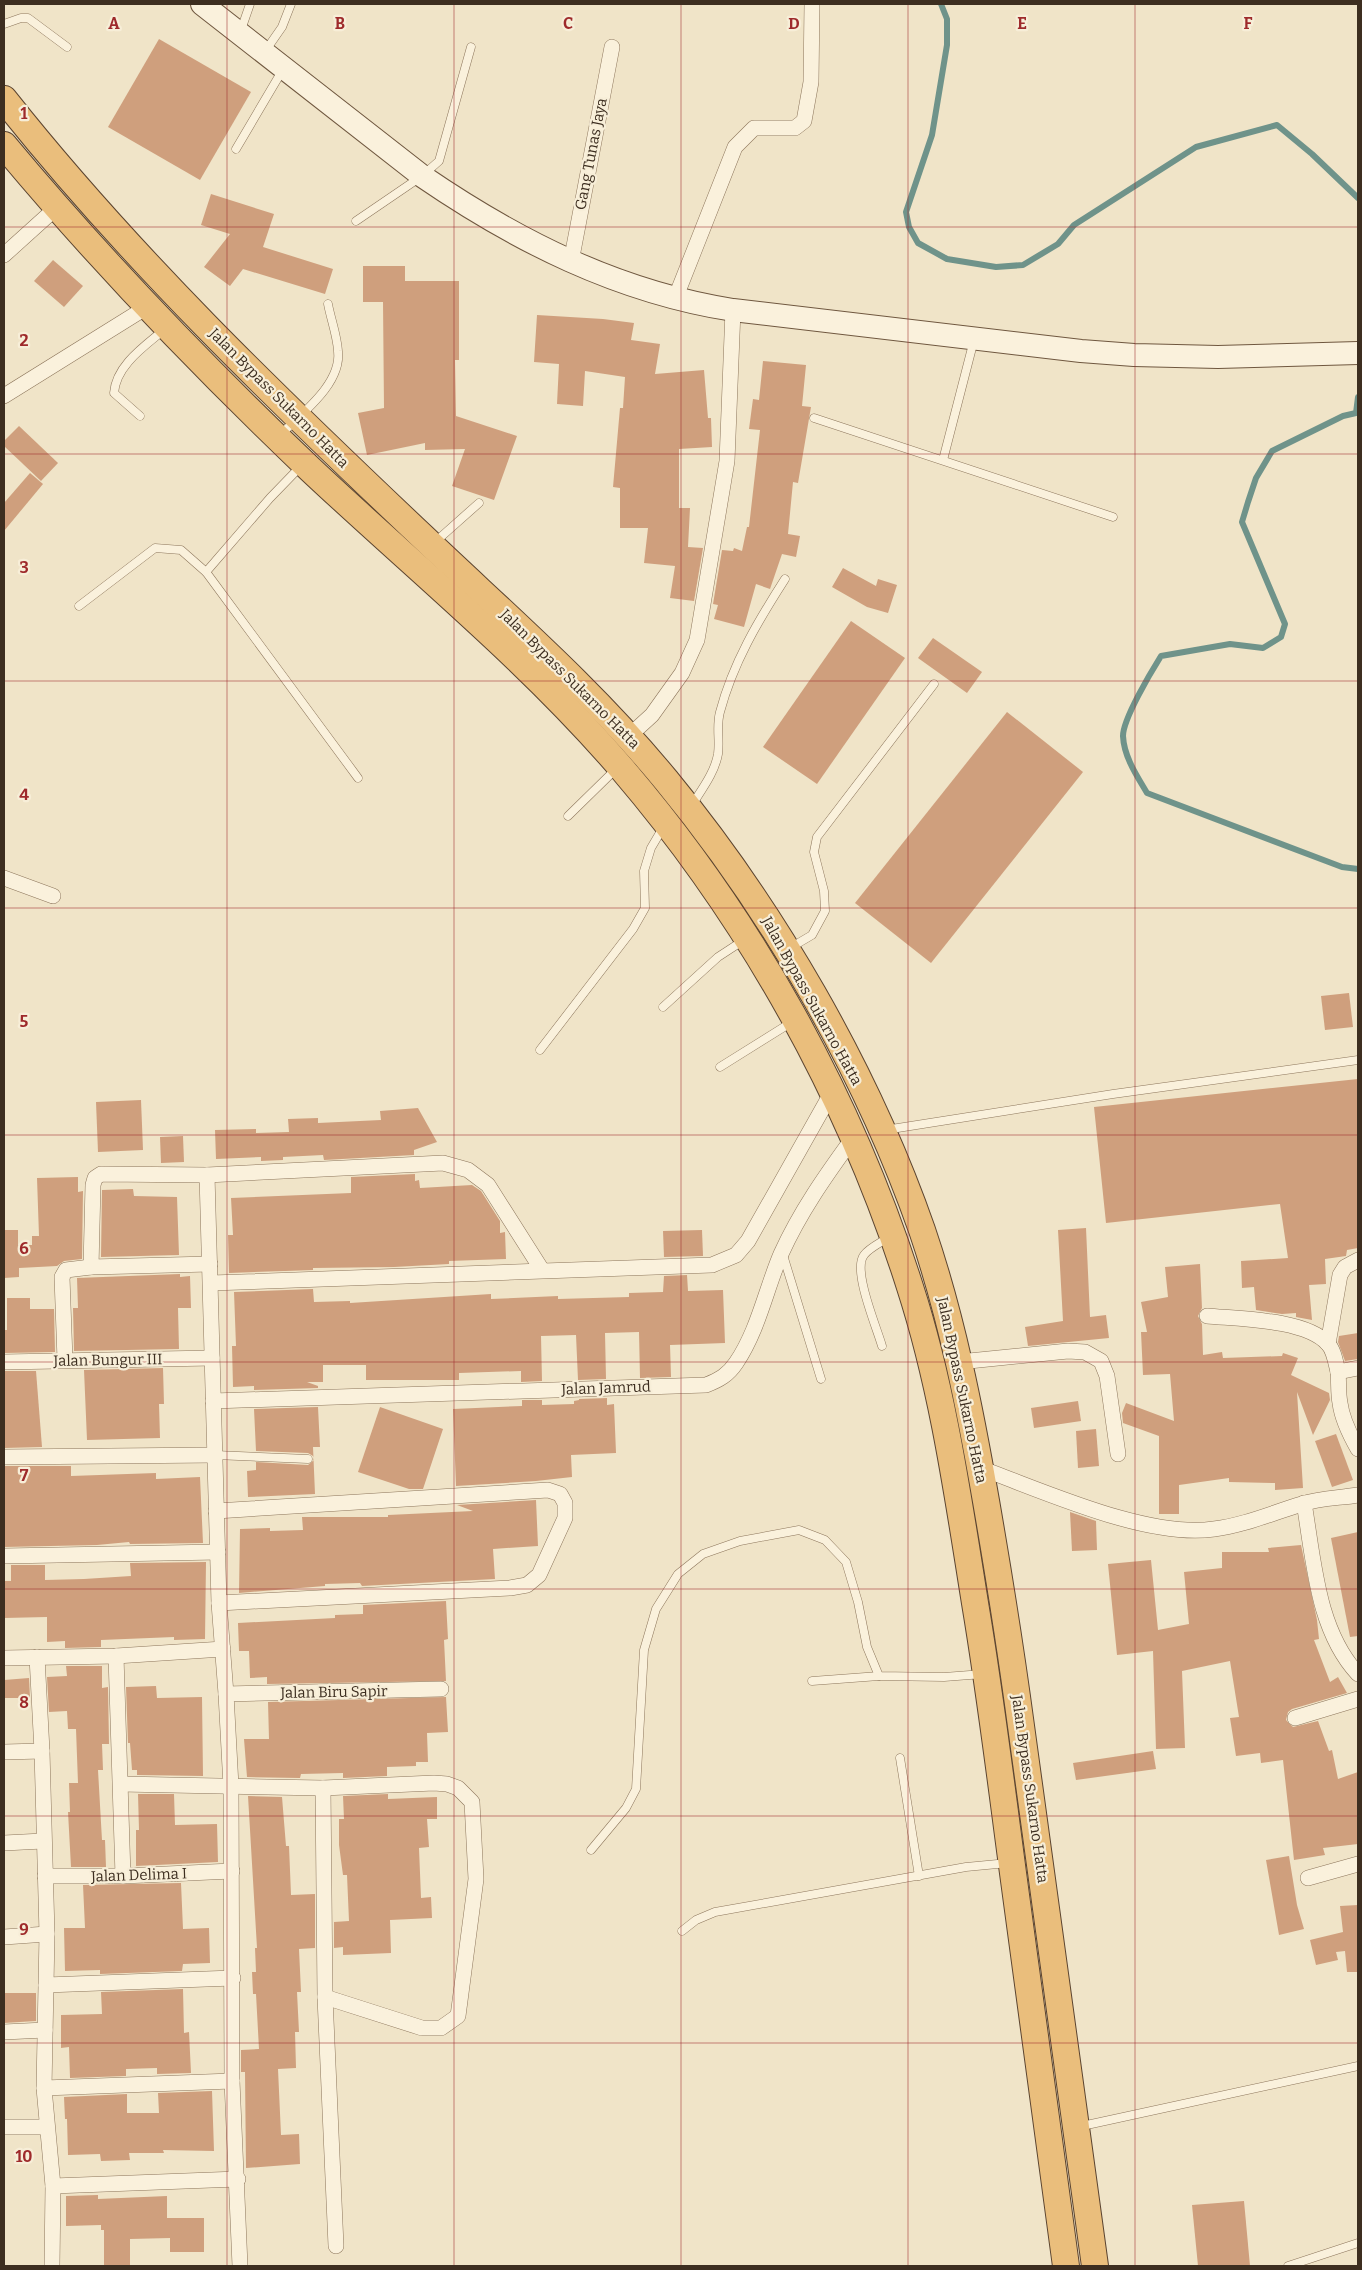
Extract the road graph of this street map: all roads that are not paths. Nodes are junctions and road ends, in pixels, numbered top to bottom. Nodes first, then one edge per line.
1 (202, 4) edge
2 (250, 4) edge
3 (291, 4) edge
4 (812, 4) edge
5 (4, 24) edge
6 (240, 32) junction
7 (471, 47) dead end
8 (612, 47) dead end
9 (67, 48) dead end
10 (266, 52) junction
11 (284, 66) junction
12 (4, 99) edge
13 (4, 144) edge
14 (236, 149) dead end
15 (422, 176) junction
16 (56, 208) junction
17 (356, 221) dead end
18 (4, 255) edge
19 (571, 262) junction
20 (675, 299) junction
21 (328, 304) dead end
22 (147, 307) junction
23 (733, 310) junction
24 (166, 328) junction
25 (974, 338) junction
26 (1348, 354) edge
27 (4, 396) edge
28 (140, 416) dead end
29 (298, 417) junction
30 (814, 418) dead end
31 (278, 436) junction
32 (943, 460) junction
33 (304, 463) junction
34 (358, 476) junction
35 (338, 495) junction
36 (479, 503) dead end
37 (1113, 517) dead end
38 (432, 546) junction
39 (206, 572) junction
40 (785, 579) dead end
41 (79, 606) dead end
42 (934, 684) dead end
43 (628, 737) junction
44 (619, 766) junction
45 (358, 778) dead end
46 (689, 810) junction
47 (568, 816) dead end
48 (666, 822) junction
49 (4, 878) edge
50 (53, 896) dead end
51 (748, 938) junction
52 (786, 951) junction
53 (663, 1007) dead end
54 (796, 1020) junction
55 (540, 1050) dead end
56 (1358, 1060) edge
57 (720, 1067) dead end
58 (832, 1092) junction
59 (881, 1130) junction
60 (853, 1138) junction
61 (207, 1175) junction
62 (893, 1234) junction
63 (782, 1253) junction
64 (1358, 1260) edge
65 (210, 1264) junction
66 (91, 1267) junction
67 (542, 1270) junction
68 (211, 1284) junction
69 (1207, 1316) dead end
70 (1328, 1344) junction
71 (882, 1346) dead end
72 (212, 1358) junction
73 (65, 1360) junction
74 (4, 1362) edge
75 (959, 1362) junction
76 (1358, 1368) edge
77 (1338, 1372) junction
78 (821, 1379) dead end
79 (213, 1401) junction
80 (1358, 1449) edge
81 (1118, 1454) dead end
82 (215, 1455) junction
83 (4, 1457) edge
84 (308, 1459) dead end
85 (980, 1468) junction
86 (1358, 1495) edge
87 (1304, 1503) junction
88 (216, 1511) junction
89 (218, 1552) junction
90 (4, 1556) edge
91 (219, 1603) junction
92 (223, 1649) junction
93 (116, 1656) junction
94 (4, 1658) edge
95 (37, 1658) junction
96 (987, 1674) junction
97 (1358, 1674) edge
98 (879, 1676) junction
99 (812, 1681) dead end
100 (442, 1689) dead end
101 (226, 1694) junction
102 (1358, 1699) edge
103 (1295, 1718) dead end
104 (42, 1751) junction
105 (4, 1752) edge
106 (900, 1758) dead end
107 (121, 1784) junction
108 (231, 1786) junction
109 (323, 1788) junction
110 (43, 1841) junction
111 (4, 1843) edge
112 (591, 1850) dead end
113 (1011, 1863) junction
114 (1358, 1864) edge
115 (232, 1871) junction
116 (45, 1876) junction
117 (123, 1876) junction
118 (919, 1876) junction
119 (1308, 1878) dead end
120 (682, 1931) dead end
121 (47, 1934) junction
122 (4, 1937) edge
123 (233, 1978) junction
124 (46, 1985) junction
125 (325, 1997) junction
126 (1061, 2007) junction
127 (1031, 2010) junction
128 (45, 2030) junction
129 (4, 2032) edge
130 (1069, 2064) junction
131 (1358, 2066) edge
132 (1039, 2068) junction
133 (232, 2081) junction
134 (44, 2088) junction
135 (4, 2126) edge
136 (46, 2127) junction
137 (1078, 2127) junction
138 (238, 2179) junction
139 (53, 2186) junction
140 (1358, 2243) edge
141 (336, 2246) dead end
142 (52, 2266) edge
143 (240, 2266) edge
144 (1066, 2266) edge
145 (1095, 2266) edge
146 (1288, 2266) edge

1 - 6 main road
2 - 6 lane
3 - 10 lane
4 - 20 street
5 - 9 lane
6 - 10 main road
7 - 15 lane
8 - 19 street, Gang Tunas Jaya
10 - 11 main road
11 - 14 lane
11 - 15 main road
12 - 29 highway, Jalan Bypass Sukarno Hatta
13 - 16 highway, Jalan Bypass Sukarno Hatta
15 - 17 lane
15 - 19 main road
16 - 18 street
16 - 22 highway, Jalan Bypass Sukarno Hatta
19 - 20 main road
20 - 23 main road
21 - 29 lane
22 - 24 highway, Jalan Bypass Sukarno Hatta
22 - 27 street
23 - 25 main road
23 - 43 street
24 - 28 lane
24 - 31 highway, Jalan Bypass Sukarno Hatta
25 - 26 main road
25 - 32 lane
29 - 31 lane
29 - 34 highway, Jalan Bypass Sukarno Hatta
30 - 32 lane
31 - 33 highway, Jalan Bypass Sukarno Hatta
32 - 37 lane
33 - 35 highway, Jalan Bypass Sukarno Hatta
33 - 39 lane
34 - 35 highway
34 - 38 highway, Jalan Bypass Sukarno Hatta
35 - 44 highway, Jalan Bypass Sukarno Hatta
36 - 38 lane
38 - 43 highway, Jalan Bypass Sukarno Hatta
39 - 41 lane
39 - 45 lane
40 - 46 lane
42 - 52 lane
43 - 46 highway, Jalan Bypass Sukarno Hatta
44 - 47 lane
44 - 48 highway, Jalan Bypass Sukarno Hatta
46 - 52 highway, Jalan Bypass Sukarno Hatta
48 - 51 highway, Jalan Bypass Sukarno Hatta
48 - 55 lane
49 - 50 street
51 - 53 lane
51 - 54 highway, Jalan Bypass Sukarno Hatta
52 - 59 highway, Jalan Bypass Sukarno Hatta
54 - 57 lane
54 - 58 highway, Jalan Bypass Sukarno Hatta
56 - 59 lane
58 - 60 highway, Jalan Bypass Sukarno Hatta
58 - 67 street
59 - 75 highway, Jalan Bypass Sukarno Hatta
60 - 62 highway, Jalan Bypass Sukarno Hatta
60 - 63 street, Jalan Jamrud
61 - 65 street
61 - 66 street
61 - 67 street
62 - 71 lane
62 - 96 highway, Jalan Bypass Sukarno Hatta
63 - 78 lane
63 - 79 street, Jalan Jamrud
64 - 70 street
65 - 66 street
65 - 68 street
66 - 73 street
67 - 68 street
68 - 72 street
69 - 70 street
70 - 77 street
72 - 73 street, Jalan Bungur III
72 - 79 street
73 - 74 street, Jalan Bungur III
75 - 81 street
75 - 85 highway, Jalan Bypass Sukarno Hatta
76 - 77 street
77 - 80 street
79 - 82 street
82 - 83 street
82 - 84 lane
82 - 88 street
85 - 87 street
85 - 126 highway, Jalan Bypass Sukarno Hatta
86 - 87 street
87 - 97 street
88 - 89 street
88 - 91 street
89 - 90 street
89 - 91 street
91 - 92 street
92 - 93 street
92 - 101 street
93 - 95 street
93 - 107 street
94 - 95 street
95 - 104 street
96 - 98 lane
96 - 113 highway, Jalan Bypass Sukarno Hatta
98 - 99 lane
98 - 112 lane
100 - 101 street, Jalan Biru Sapir
101 - 108 street
102 - 103 street
104 - 105 street
104 - 110 street
106 - 118 lane
107 - 108 street
107 - 117 street
108 - 109 street
108 - 115 street
109 - 125 street
109 - 125 street
110 - 111 street
110 - 116 street
113 - 118 lane
113 - 127 highway, Jalan Bypass Sukarno Hatta
114 - 119 street
115 - 117 street, Jalan Delima I
115 - 123 street
116 - 117 street, Jalan Delima I
116 - 121 street
118 - 120 lane
121 - 122 street
121 - 124 street
123 - 124 street
123 - 133 street
124 - 128 street
125 - 141 street
126 - 127 highway
126 - 130 highway, Jalan Bypass Sukarno Hatta
127 - 132 highway, Jalan Bypass Sukarno Hatta
128 - 129 street
128 - 134 street
130 - 132 highway
130 - 137 highway, Jalan Bypass Sukarno Hatta
131 - 137 lane
132 - 144 highway, Jalan Bypass Sukarno Hatta
133 - 134 street
133 - 138 street
134 - 136 street
135 - 136 street
136 - 139 street
137 - 145 highway, Jalan Bypass Sukarno Hatta
138 - 139 street
138 - 143 street
139 - 142 street
140 - 146 lane

